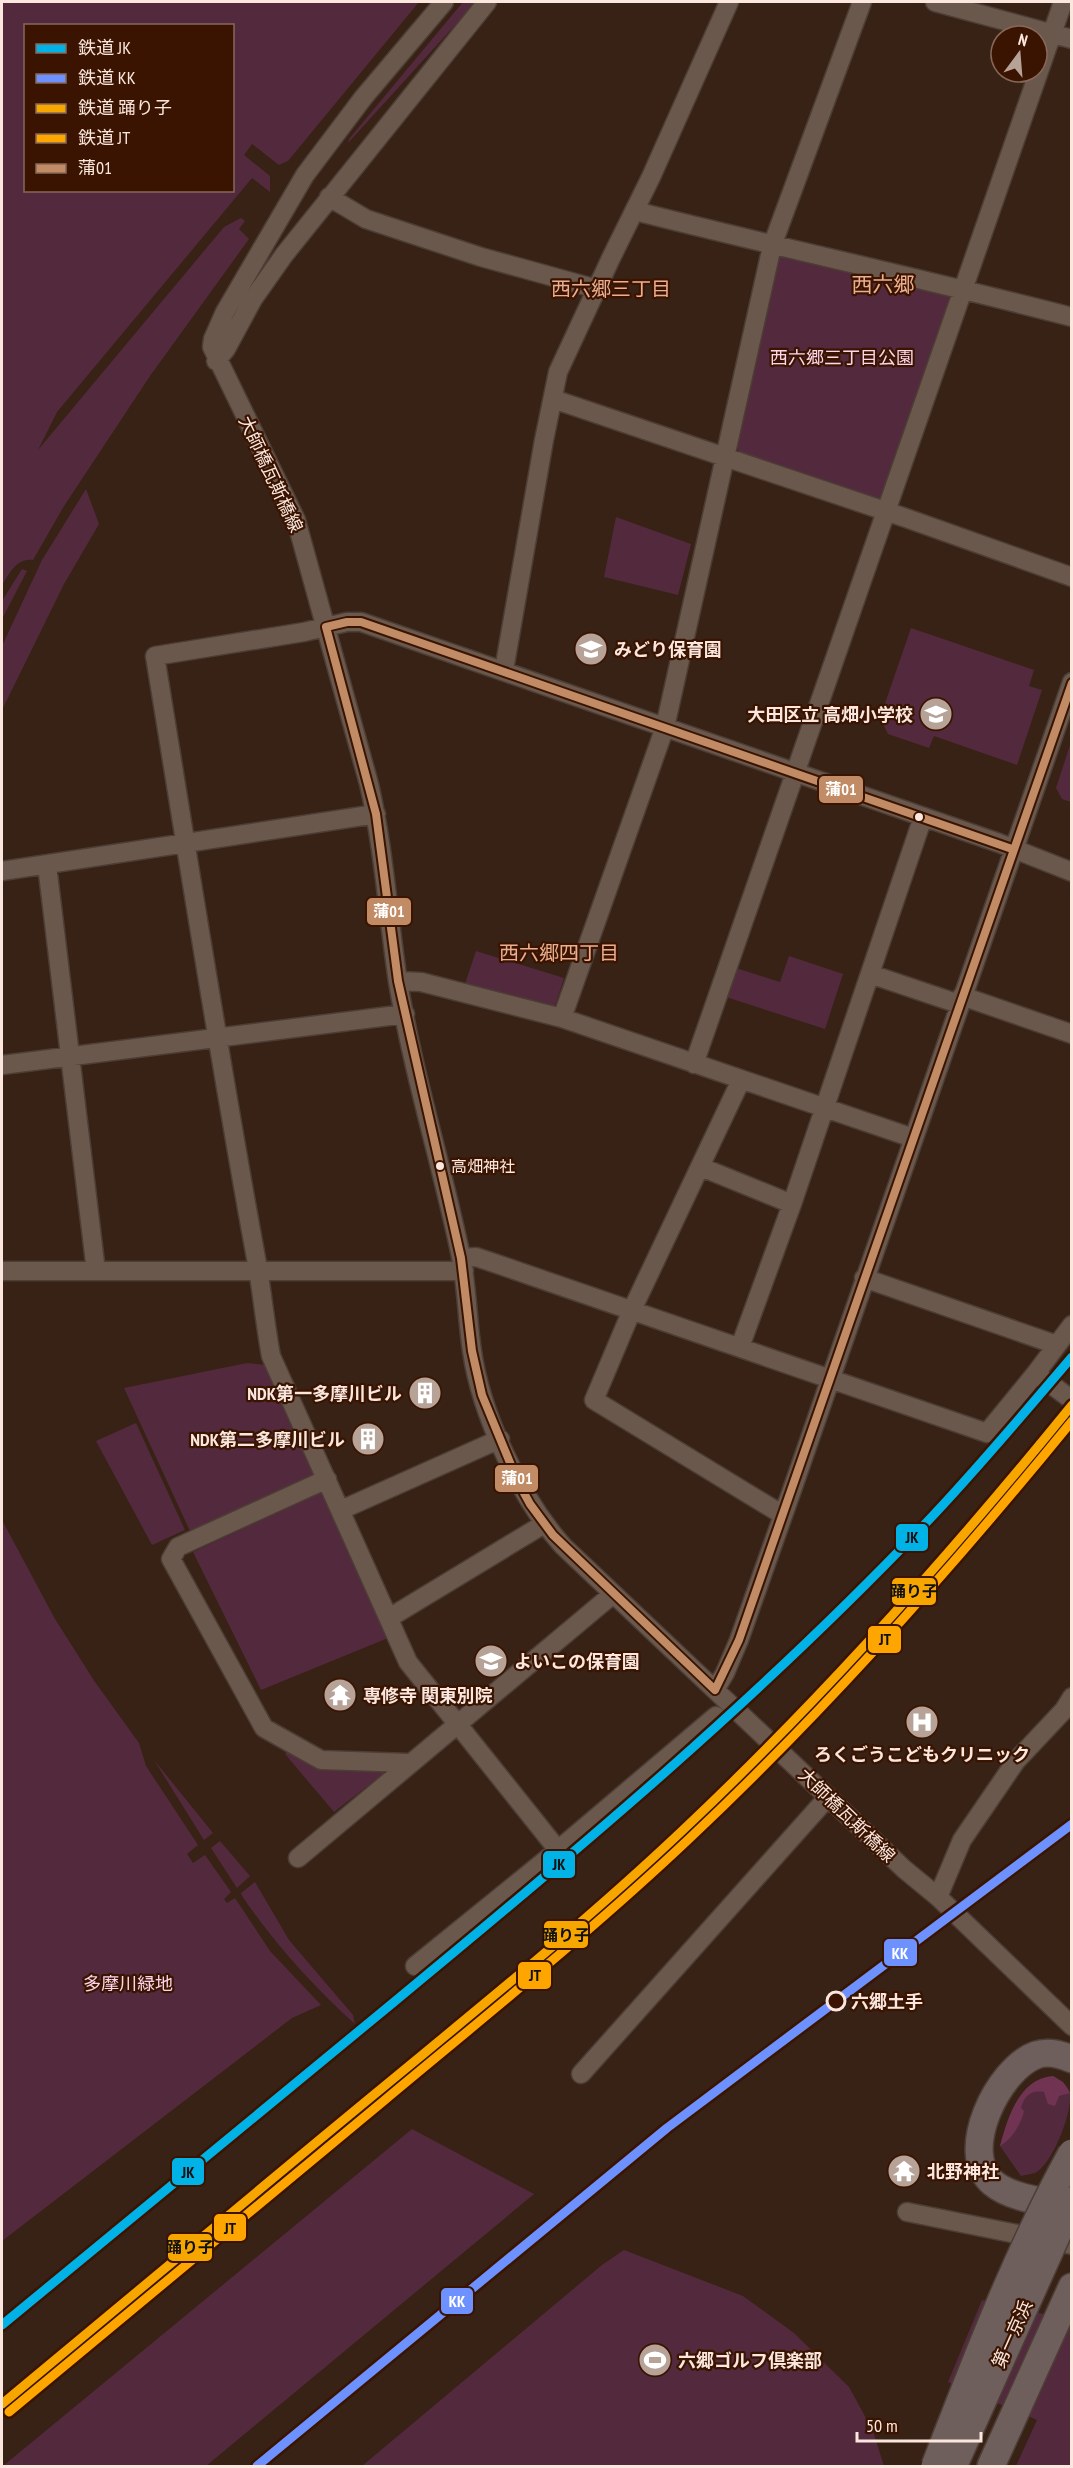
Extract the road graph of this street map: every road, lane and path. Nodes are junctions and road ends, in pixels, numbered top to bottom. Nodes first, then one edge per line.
1 (444, 2) edge
2 (487, 2) edge
3 (729, 2) edge
4 (862, 2) edge
5 (935, 2) edge
6 (1063, 2) edge
7 (1052, 33) junction
8 (1071, 39) edge
9 (329, 197) junction
10 (636, 209) junction
11 (772, 246) junction
12 (597, 289) junction
13 (964, 289) junction
14 (1071, 317) edge
15 (216, 361) junction
16 (553, 399) junction
17 (725, 457) junction
18 (887, 512) junction
19 (1071, 578) edge
20 (326, 627) junction
21 (504, 670) junction
22 (1071, 682) edge
23 (664, 727) junction
24 (794, 772) junction
25 (376, 814) junction
26 (924, 817) junction
27 (186, 842) junction
28 (1012, 849) junction
29 (47, 864) junction
30 (2, 871) edge
31 (1071, 872) edge
32 (870, 974) junction
33 (398, 981) junction
34 (961, 1000) junction
35 (405, 1014) junction
36 (562, 1018) junction
37 (1071, 1034) edge
38 (217, 1038) junction
39 (70, 1057) junction
40 (694, 1064) junction
41 (2, 1065) edge
42 (741, 1080) junction
43 (824, 1108) junction
44 (913, 1138) junction
45 (701, 1167) junction
46 (792, 1204) junction
47 (463, 1264) junction
48 (258, 1270) junction
49 (2, 1271) edge
50 (96, 1271) junction
51 (864, 1278) junction
52 (632, 1310) junction
53 (1071, 1325) edge
54 (1057, 1344) junction
55 (740, 1347) junction
56 (1036, 1373) junction
57 (830, 1378) junction
58 (1071, 1400) edge
59 (500, 1439) junction
60 (327, 1479) junction
61 (341, 1510) junction
62 (783, 1515) junction
63 (544, 1524) junction
64 (613, 1594) junction
65 (389, 1618) junction
66 (716, 1690) junction
67 (1069, 1707) edge
68 (716, 1716) dead end
69 (458, 1725) junction
70 (409, 1763) junction
71 (828, 1797) junction
72 (558, 1850) junction
73 (298, 1858) dead end
74 (938, 1897) junction
75 (415, 1966) dead end
76 (1071, 2026) edge
77 (1066, 2057) edge
78 (581, 2074) dead end
79 (1071, 2153) edge
80 (1071, 2201) edge
81 (1071, 2207) edge
82 (907, 2212) dead end
83 (1071, 2245) edge
84 (1071, 2287) edge
85 (935, 2466) edge
86 (952, 2466) edge
87 (991, 2466) edge

1 - 15 street, 大師橋瓦斯橋線
2 - 9 street
3 - 10 street
4 - 11 street
5 - 7 street
6 - 7 street
7 - 8 street
7 - 13 street
9 - 12 street
9 - 15 street
10 - 11 street
10 - 12 street
11 - 13 street
11 - 17 street
12 - 16 street
13 - 14 street
13 - 18 street
15 - 20 street, 大師橋瓦斯橋線
16 - 17 street
16 - 21 street
17 - 18 street
17 - 23 street
18 - 19 street
18 - 24 street
20 - 21 street
20 - 25 street, 大師橋瓦斯橋線
20 - 27 street
21 - 23 street
22 - 28 street
23 - 24 street
23 - 36 street
24 - 26 street
24 - 40 street
25 - 27 street
25 - 33 street, 大師橋瓦斯橋線
26 - 28 street
26 - 32 street
27 - 29 street
27 - 38 street
28 - 31 street
28 - 34 street
29 - 30 street
29 - 39 street
32 - 34 street
32 - 43 street
33 - 35 street, 大師橋瓦斯橋線
33 - 36 street
34 - 37 street
34 - 44 street
35 - 38 street
35 - 47 street, 大師橋瓦斯橋線
36 - 40 street
38 - 39 street
38 - 48 street
39 - 41 street
39 - 50 street
40 - 42 street
42 - 43 street
42 - 45 street
43 - 44 street
43 - 46 street
44 - 51 street
45 - 46 street
45 - 52 street
46 - 55 street
47 - 48 street
47 - 52 street
47 - 59 street, 大師橋瓦斯橋線
48 - 50 street
48 - 60 street
49 - 50 street
51 - 54 street
51 - 57 street
52 - 55 street
52 - 62 street
53 - 54 street
54 - 56 street
55 - 57 street
56 - 57 street
56 - 58 street
57 - 62 street
59 - 61 street
59 - 63 street, 大師橋瓦斯橋線
60 - 61 street
60 - 70 street
61 - 65 street
62 - 66 street
63 - 64 street, 大師橋瓦斯橋線
63 - 65 street
64 - 66 street, 大師橋瓦斯橋線
64 - 69 street
65 - 69 street
66 - 71 street, 大師橋瓦斯橋線
67 - 74 street
68 - 72 street
69 - 70 street
69 - 72 street
70 - 73 street
71 - 74 street, 大師橋瓦斯橋線
71 - 78 street
72 - 75 street
74 - 76 street, 大師橋瓦斯橋線
77 - 81 highway
79 - 85 highway, bridge
80 - 86 highway, 第一京浜, bridge
82 - 83 street
84 - 87 highway, 第一京浜

